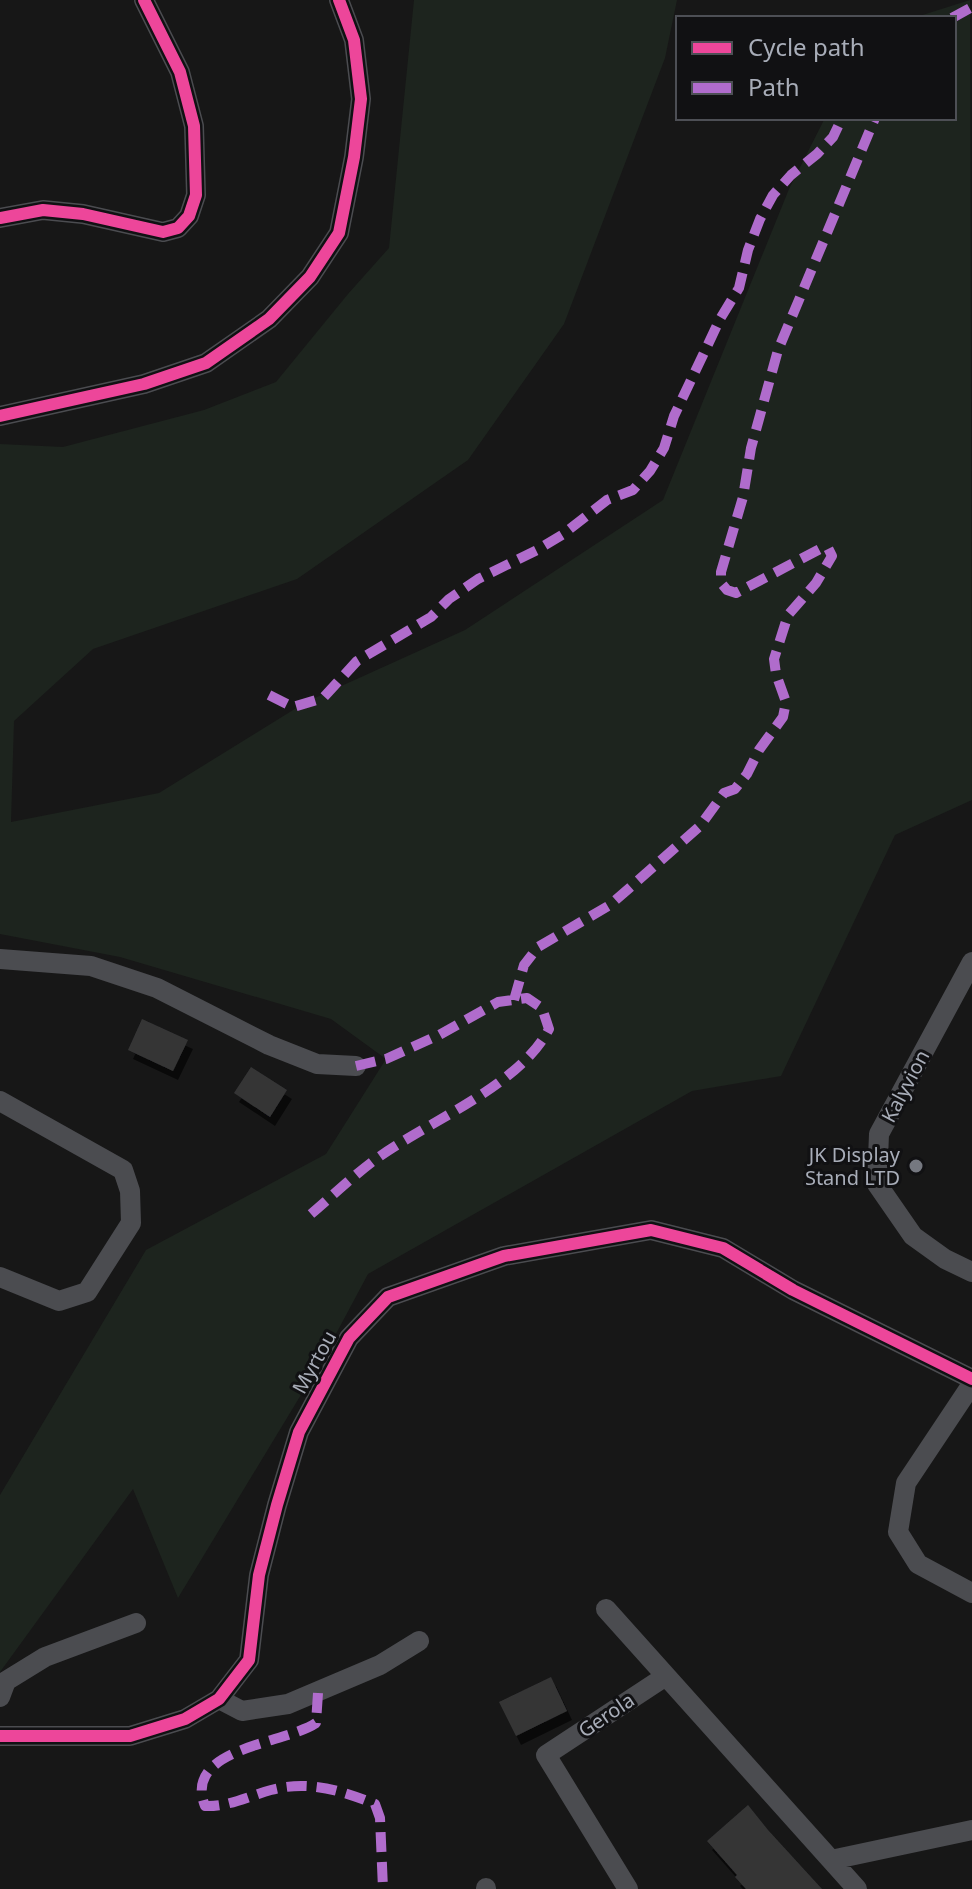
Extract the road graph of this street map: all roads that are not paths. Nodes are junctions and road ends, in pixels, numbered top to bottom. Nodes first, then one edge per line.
1 (144, 0) edge
2 (339, 0) edge
3 (0, 218) edge
4 (0, 416) edge
5 (0, 959) edge
6 (972, 962) edge
7 (356, 1066) dead end
8 (0, 1101) edge
9 (972, 1272) edge
10 (0, 1277) edge
11 (972, 1382) edge
12 (972, 1593) edge
13 (606, 1609) dead end
14 (136, 1623) dead end
15 (419, 1641) dead end
16 (666, 1676) junction
17 (0, 1697) edge
18 (219, 1699) junction
19 (0, 1736) edge
20 (972, 1830) edge
21 (831, 1860) junction
22 (628, 1889) edge
23 (857, 1889) edge

1 - 3 street
2 - 4 street
5 - 7 street
6 - 9 street, Kalyvion
8 - 10 street
11 - 12 street
11 - 18 street, Myrtou
13 - 16 street
14 - 17 street
15 - 18 street
16 - 21 street
16 - 22 street, Gerola
18 - 19 street, Myrtou
20 - 21 street
21 - 23 street

